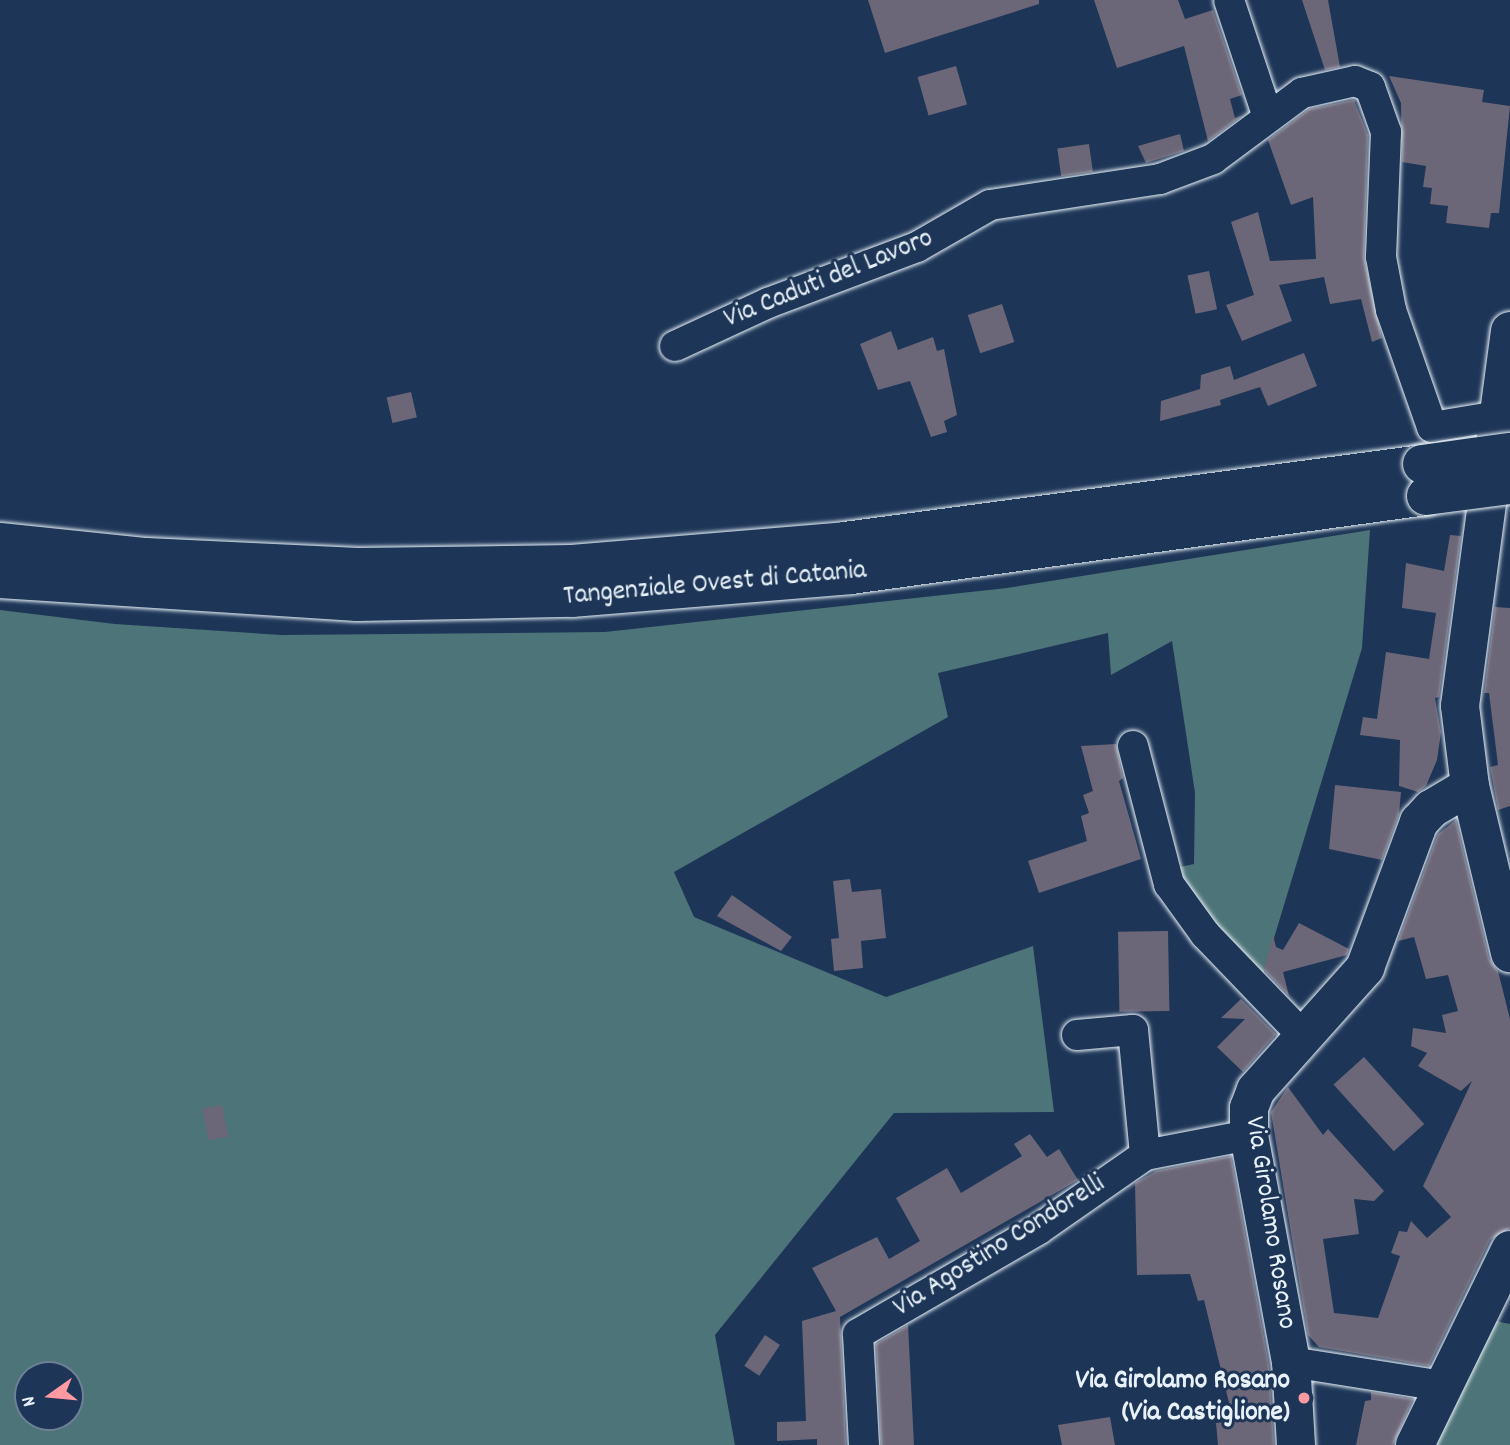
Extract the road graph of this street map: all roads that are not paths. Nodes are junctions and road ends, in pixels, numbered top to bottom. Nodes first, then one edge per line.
1 (1228, 0) edge
2 (1268, 117) junction
3 (1510, 331) edge
4 (675, 346) dead end
5 (1498, 416) junction
6 (1432, 427) junction
7 (1510, 452) edge
8 (1424, 480) junction
9 (1498, 499) edge
10 (0, 542) edge
11 (0, 579) edge
12 (1133, 746) dead end
13 (1469, 786) junction
14 (1510, 953) edge
15 (1077, 1035) dead end
16 (1304, 1038) junction
17 (1249, 1135) junction
18 (1145, 1155) junction
19 (1510, 1250) edge
20 (1291, 1362) junction
21 (1443, 1386) junction
22 (864, 1445) edge
23 (1296, 1445) edge
24 (1415, 1445) edge

1 - 2 street
2 - 4 street, Via Caduti del Lavoro
2 - 6 street, Via Caduti del Lavoro
3 - 5 main road
5 - 6 street
5 - 9 main road
6 - 9 street, Via Caduti del Lavoro
7 - 8 main road, bridge
8 - 9 main road, bridge
8 - 10 main road, Tangenziale Ovest di Catania
8 - 11 main road, Tangenziale Ovest di Catania
9 - 13 main road
12 - 16 street
13 - 14 main road
13 - 16 main road, Via Girolamo Rosano
15 - 18 street
16 - 17 main road, Via Girolamo Rosano
17 - 18 street, Via Agostino Condorelli
17 - 20 main road, Via Girolamo Rosano
18 - 22 street, Via Agostino Condorelli
19 - 21 main road
20 - 21 street
20 - 23 main road, Via Girolamo Rosano
21 - 24 main road

